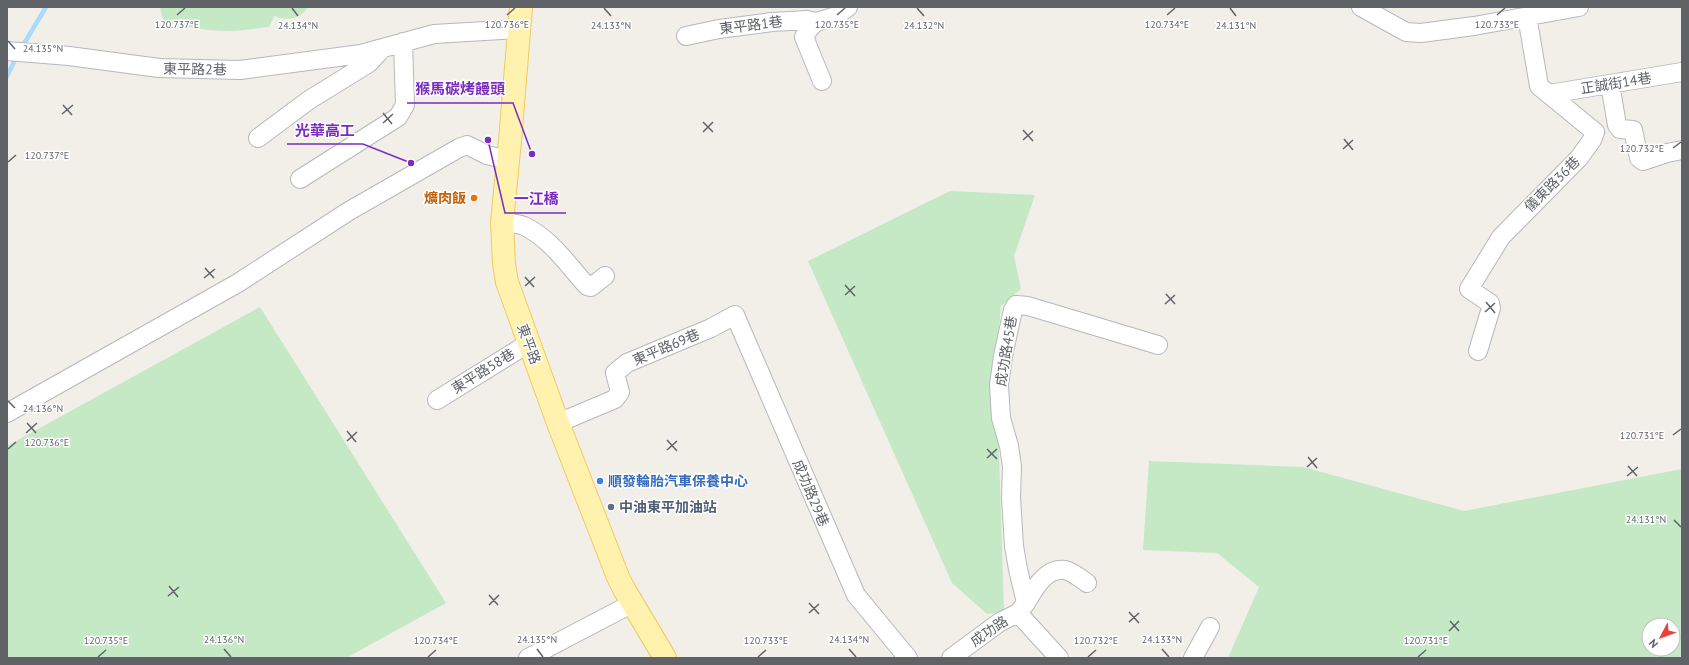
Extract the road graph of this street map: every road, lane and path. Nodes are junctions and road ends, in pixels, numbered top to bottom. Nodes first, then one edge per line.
1 (521, 7) edge
2 (848, 7) edge
3 (1361, 7) edge
4 (1579, 7) edge
5 (1527, 16) junction
6 (816, 22) junction
7 (519, 29) junction
8 (686, 36) dead end
9 (403, 42) junction
10 (382, 48) junction
11 (7, 51) edge
12 (1682, 72) edge
13 (822, 81) dead end
14 (1610, 84) junction
15 (1549, 94) junction
16 (258, 138) dead end
17 (1682, 150) edge
18 (507, 160) junction
19 (300, 179) dead end
20 (502, 222) junction
21 (605, 276) dead end
22 (735, 315) joint
23 (529, 343) junction
24 (1158, 345) dead end
25 (1478, 351) dead end
26 (436, 400) dead end
27 (7, 413) edge
28 (558, 423) junction
29 (1087, 583) dead end
30 (633, 603) junction
31 (1022, 608) junction
32 (1210, 627) dead end
33 (528, 658) edge
34 (665, 658) edge
35 (908, 658) edge
36 (951, 658) edge
37 (1059, 658) edge
38 (1193, 658) edge

1 - 7 main road, 東平路
2 - 6 street, 東平路1巷
3 - 5 street
4 - 5 street
5 - 15 street, 儀東路36巷
6 - 8 street, 東平路1巷
6 - 13 street
7 - 9 street, 東平路2巷
7 - 18 main road, 東平路
9 - 10 street, 東平路2巷
9 - 19 street
10 - 11 street, 東平路2巷
10 - 16 street
12 - 14 street, 正誠街14巷
14 - 15 street, 正誠街14巷
14 - 17 street
15 - 25 street, 儀東路36巷
18 - 20 main road, 東平路
18 - 27 street
20 - 21 street
20 - 23 main road, 東平路
22 - 28 street, 東平路69巷
22 - 35 street, 成功路29巷
23 - 26 street, 東平路58巷
23 - 28 main road, 東平路
24 - 31 street, 成功路45巷
28 - 30 main road, 東平路
29 - 31 street
30 - 33 street
30 - 34 main road, 東平路
31 - 36 street, 成功路
31 - 37 street, 成功路
32 - 38 street

